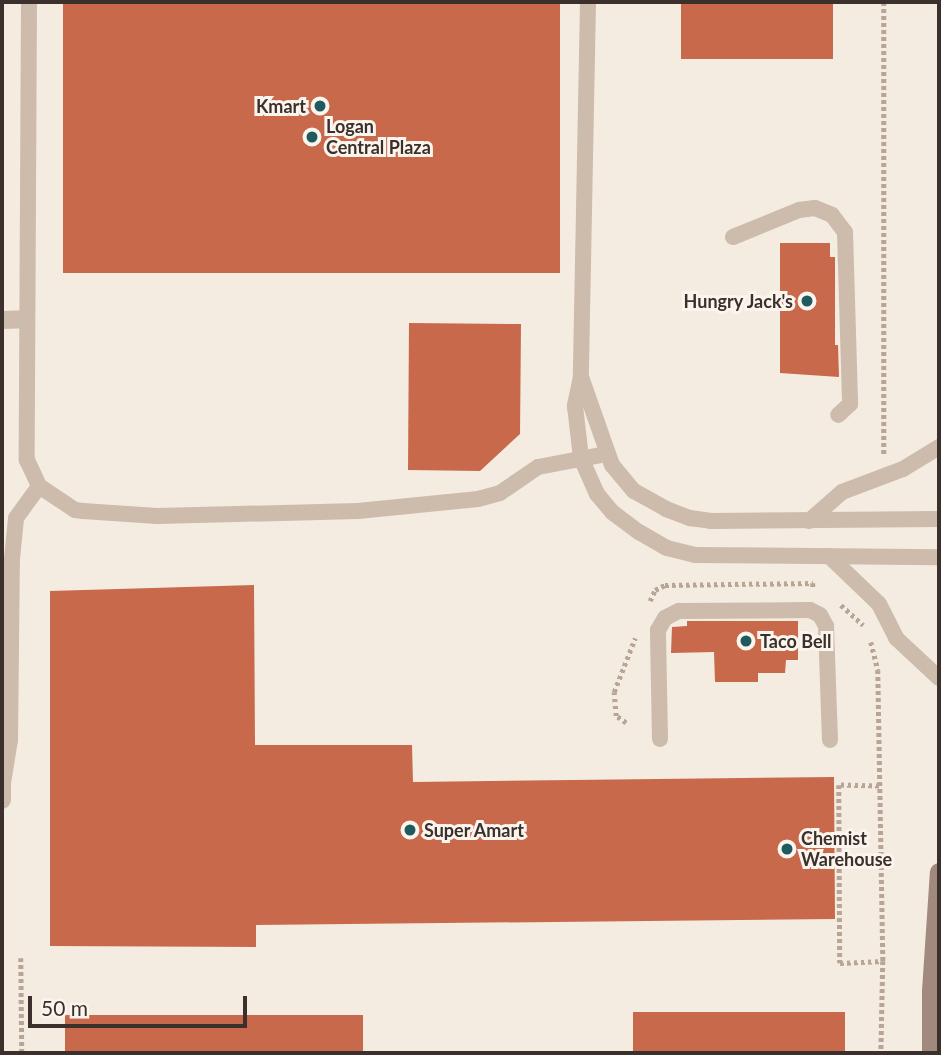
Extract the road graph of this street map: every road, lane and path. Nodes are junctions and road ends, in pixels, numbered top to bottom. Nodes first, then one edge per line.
1 (29, 2) edge
2 (588, 2) edge
3 (884, 2) edge
4 (733, 237) dead end
5 (26, 319) junction
6 (2, 320) edge
7 (581, 377) junction
8 (838, 415) dead end
9 (939, 447) edge
10 (606, 454) junction
11 (581, 458) junction
12 (884, 460) dead end
13 (39, 486) junction
14 (939, 519) edge
15 (809, 521) junction
16 (829, 556) junction
17 (939, 557) edge
18 (821, 593) dead end
19 (838, 603) dead end
20 (645, 613) dead end
21 (636, 635) dead end
22 (939, 678) edge
23 (626, 723) dead end
24 (660, 739) dead end
25 (830, 740) dead end
26 (879, 786) junction
27 (2, 788) edge
28 (939, 872) edge
29 (21, 958) dead end
30 (883, 961) junction
31 (22, 1053) edge
32 (881, 1053) edge
33 (931, 1053) edge

1 - 5 lane
2 - 7 lane
3 - 12 path
4 - 8 lane
5 - 6 street
5 - 13 lane
7 - 10 lane
7 - 11 lane
9 - 15 lane
10 - 11 lane
10 - 15 lane
11 - 13 lane
11 - 16 lane
13 - 27 lane
14 - 15 lane
16 - 17 lane
16 - 22 lane
18 - 20 path
19 - 26 path
21 - 23 path
24 - 25 lane
26 - 30 path
26 - 30 path
28 - 33 main road
29 - 31 path
30 - 32 path

